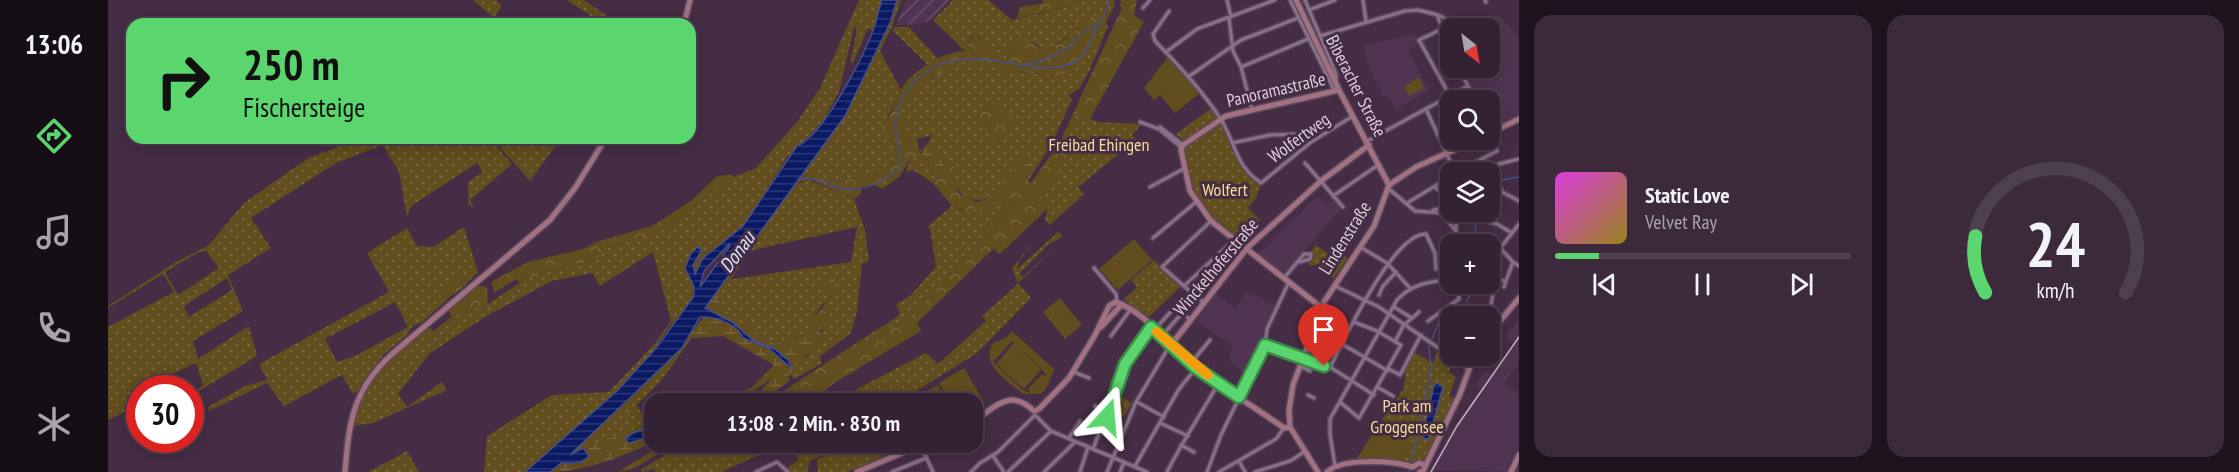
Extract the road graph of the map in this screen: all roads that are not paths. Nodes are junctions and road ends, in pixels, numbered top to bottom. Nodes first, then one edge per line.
1 (690, 0) edge
2 (1150, 0) edge
3 (1227, 0) edge
4 (1275, 0) edge
5 (1290, 0) edge
6 (1296, 0) edge
7 (1305, 0) edge
8 (1335, 0) edge
9 (1363, 0) edge
10 (1143, 8) dead end
11 (1309, 10) junction
12 (1169, 11) dead end
13 (1438, 15) junction
14 (686, 18) edge
15 (1230, 18) junction
16 (1298, 18) junction
17 (1444, 18) edge
18 (1366, 21) junction
19 (1440, 22) edge
20 (1440, 30) edge
21 (1320, 36) junction
22 (1308, 39) junction
23 (1232, 46) junction
24 (1166, 52) junction
25 (1241, 67) junction
26 (1334, 74) junction
27 (1188, 77) junction
28 (1440, 78) edge
29 (1464, 78) edge
30 (1468, 86) junction
31 (1336, 89) junction
32 (1461, 90) edge
33 (1470, 90) edge
34 (1440, 101) edge
35 (1426, 109) junction
36 (1252, 110) junction
37 (1353, 116) junction
38 (1220, 118) junction
39 (1519, 119) edge
40 (1140, 122) dead end
41 (1500, 127) edge
42 (1311, 142) junction
43 (1233, 143) junction
44 (1368, 143) junction
45 (602, 144) edge
46 (1182, 146) junction
47 (1454, 150) edge
48 (1497, 150) edge
49 (1447, 153) junction
50 (1519, 159) edge
51 (1451, 162) edge
52 (1476, 162) edge
53 (1305, 163) dead end
54 (1379, 164) junction
55 (1500, 164) edge
56 (1185, 168) junction
57 (1321, 181) junction
58 (1440, 185) edge
59 (1150, 187) dead end
60 (1389, 187) junction
61 (1500, 187) edge
62 (1436, 188) junction
63 (1440, 193) edge
64 (1333, 196) junction
65 (1519, 201) edge
66 (1196, 202) junction
67 (1407, 203) junction
68 (1343, 207) dead end
69 (1440, 210) edge
70 (1432, 212) junction
71 (1211, 221) junction
72 (1455, 222) edge
73 (1489, 222) edge
74 (1519, 224) edge
75 (1455, 230) junction
76 (1512, 233) junction
77 (1455, 234) edge
78 (1153, 238) dead end
79 (1234, 240) junction
80 (1359, 247) junction
81 (1501, 249) joint
82 (1246, 250) junction
83 (1300, 262) dead end
84 (1513, 262) junction
85 (1387, 263) junction
86 (1519, 266) edge
87 (1094, 268) dead end
88 (1436, 269) dead end
89 (1382, 272) junction
90 (1396, 272) junction
91 (1390, 278) junction
92 (1283, 279) junction
93 (1440, 280) edge
94 (1500, 280) edge
95 (1506, 281) junction
96 (1288, 284) junction
97 (1334, 285) junction
98 (1184, 286) junction
99 (1504, 287) dead end
100 (1410, 288) junction
101 (1458, 294) edge
102 (1379, 295) dead end
103 (1519, 298) edge
104 (1366, 301) junction
105 (1120, 303) junction
106 (1204, 303) junction
107 (1394, 307) junction
108 (1322, 308) junction
109 (1130, 310) junction
110 (1419, 312) dead end
111 (1182, 313) junction
112 (1500, 315) edge
113 (1507, 315) junction
114 (1389, 316) junction
115 (1412, 318) junction
116 (1191, 320) junction
117 (1428, 321) dead end
118 (1354, 322) junction
119 (1500, 323) edge
120 (1405, 325) junction
121 (1153, 328) junction
122 (1380, 333) junction
123 (1421, 335) junction
124 (1111, 336) dead end
125 (1162, 336) junction
126 (1210, 340) dead end
127 (1395, 342) junction
128 (1342, 344) junction
129 (1171, 345) junction
130 (1265, 345) junction
131 (1366, 357) junction
132 (1303, 358) junction
133 (1191, 363) junction
134 (1300, 366) junction
135 (1470, 366) edge
136 (1330, 367) junction
137 (1196, 368) junction
138 (1469, 369) junction
139 (1389, 370) junction
140 (1310, 371) dead end
141 (1074, 372) junction
142 (1089, 378) dead end
143 (1352, 381) junction
144 (1218, 383) junction
145 (1379, 388) junction
146 (1308, 394) dead end
147 (1374, 395) junction
148 (1393, 396) dead end
149 (1239, 397) junction
150 (1314, 398) dead end
151 (1136, 402) junction
152 (1340, 402) junction
153 (1095, 406) dead end
154 (1107, 410) junction
155 (1035, 413) junction
156 (983, 415) edge
157 (1164, 417) junction
158 (1080, 421) dead end
159 (1159, 423) junction
160 (1287, 427) junction
161 (1051, 431) junction
162 (1188, 436) junction
163 (1068, 438) junction
164 (1076, 441) junction
165 (1181, 445) junction
166 (1088, 447) junction
167 (1093, 449) junction
168 (1194, 452) dead end
169 (1304, 452) junction
170 (903, 453) edge
171 (924, 453) edge
172 (1519, 455) edge
173 (993, 456) junction
174 (1113, 457) junction
175 (926, 458) junction
176 (1239, 461) junction
177 (1124, 462) junction
178 (1135, 466) junction
179 (1335, 466) junction
180 (1415, 468) edge
181 (860, 471) edge
182 (345, 472) edge
183 (756, 472) edge
184 (788, 472) edge
185 (892, 472) edge
186 (933, 472) edge
187 (971, 472) edge
188 (1006, 472) edge
189 (1044, 472) edge
190 (1080, 472) edge
191 (1107, 472) edge
192 (1120, 472) edge
193 (1147, 472) edge
194 (1167, 472) edge
195 (1207, 472) edge
196 (1219, 472) edge
197 (1245, 472) edge
198 (1256, 472) edge
199 (1320, 472) edge
200 (1327, 472) edge
201 (1510, 472) edge

1 - 14 street
2 - 10 street
3 - 15 street
4 - 15 street
5 - 16 street
6 - 26 street, Biberacher Straße
7 - 11 street
8 - 11 street
9 - 18 street
11 - 21 street
12 - 24 street
13 - 17 street
13 - 18 street
13 - 19 street
15 - 23 street
15 - 24 street
16 - 22 street
16 - 23 street
18 - 21 street
20 - 28 street
21 - 26 street
22 - 25 street
22 - 31 street
23 - 25 street
23 - 27 street
24 - 27 street
25 - 36 street
26 - 31 street, Biberacher Straße
27 - 38 street
29 - 30 street
30 - 32 street
30 - 33 street
31 - 36 street, Panoramastraße
31 - 37 street, Biberacher Straße
34 - 35 street
35 - 44 street
35 - 49 street
36 - 38 street, Panoramastraße
37 - 42 street, Wolfertweg
37 - 44 street, Biberacher Straße
38 - 43 street
38 - 46 street
39 - 41 street
40 - 46 street
42 - 43 street
42 - 43 street, Wolfertweg
44 - 54 street, Biberacher Straße
44 - 57 street, Winckelhoferstraße
45 - 182 street
46 - 56 street
47 - 49 street
48 - 52 street
49 - 51 street
49 - 60 street
50 - 55 street
53 - 57 street
54 - 60 street, Biberacher Straße
54 - 64 street
56 - 59 street
56 - 66 street
57 - 64 street
57 - 82 street, Winckelhoferstraße
58 - 62 street
60 - 67 street
60 - 80 street, Lindenstraße
61 - 65 street
62 - 63 street
62 - 67 street
64 - 68 street
66 - 71 street
66 - 78 street
67 - 70 street
69 - 70 street
70 - 75 street
71 - 79 street
71 - 98 street
72 - 75 street
73 - 76 street
74 - 76 street
75 - 77 street
76 - 81 street
79 - 82 street
79 - 98 street
80 - 85 street
80 - 97 street, Lindenstraße
81 - 84 street
82 - 92 street
82 - 106 street, Winckelhoferstraße
83 - 92 street
84 - 86 street
84 - 95 street
85 - 88 street
85 - 89 street
85 - 90 street
87 - 105 street
89 - 91 street
89 - 104 street
90 - 91 street
90 - 100 street
91 - 102 street
92 - 96 street
93 - 100 street
94 - 95 street
95 - 99 street
96 - 108 street
96 - 130 street
97 - 104 street
97 - 108 street, Lindenstraße
98 - 106 street
100 - 107 street
101 - 117 street
103 - 113 street
104 - 114 street
104 - 118 street
105 - 109 street
105 - 141 street
106 - 116 street, Winckelhoferstraße
107 - 114 street
107 - 115 street
108 - 132 street, Lindenstraße
109 - 121 street
109 - 124 street
110 - 115 street
111 - 116 street
111 - 121 street
111 - 125 street
112 - 113 street
113 - 119 street
114 - 120 street
114 - 122 street
115 - 120 street
116 - 129 street, Winckelhoferstraße
118 - 122 street
118 - 128 street
120 - 123 street
120 - 127 street
121 - 125 street
121 - 154 street
122 - 127 street
122 - 131 street
123 - 138 street
123 - 139 street
125 - 129 street
126 - 133 street
127 - 139 street
128 - 131 street
128 - 136 street
129 - 133 street
129 - 151 street, Winckelhoferstraße
130 - 132 street
130 - 149 street
131 - 139 street
131 - 143 street
132 - 134 street, Lindenstraße
132 - 136 street
133 - 137 street
134 - 140 street
134 - 160 street, Lindenstraße
135 - 138 street
136 - 143 street
137 - 144 street
137 - 157 street
138 - 180 street
139 - 145 street
141 - 142 street
141 - 155 street
143 - 147 street
143 - 152 street
144 - 149 street
144 - 162 street
145 - 147 street
145 - 148 street
146 - 150 street
147 - 152 street
149 - 160 street
149 - 195 street
151 - 157 street
151 - 174 street, Winckelhoferstraße
152 - 179 street
153 - 154 street
154 - 167 street
155 - 156 street
155 - 161 street
155 - 173 street
157 - 159 street
158 - 163 street
159 - 162 street
159 - 178 street
160 - 169 street
160 - 176 street
161 - 163 street
161 - 188 street
162 - 165 street
163 - 164 street
164 - 166 street
164 - 189 street
165 - 168 street
165 - 194 street
166 - 167 street
166 - 190 street
167 - 174 street
169 - 198 street
169 - 199 street
170 - 181 street
171 - 175 street
172 - 201 street
173 - 187 street
173 - 188 street
174 - 177 street
174 - 191 street, Winckelhoferstraße
175 - 185 street
175 - 186 street
176 - 196 street
176 - 197 street
177 - 178 street
177 - 192 street
178 - 193 street
179 - 180 street
179 - 200 street
183 - 184 street
199 - 200 street

